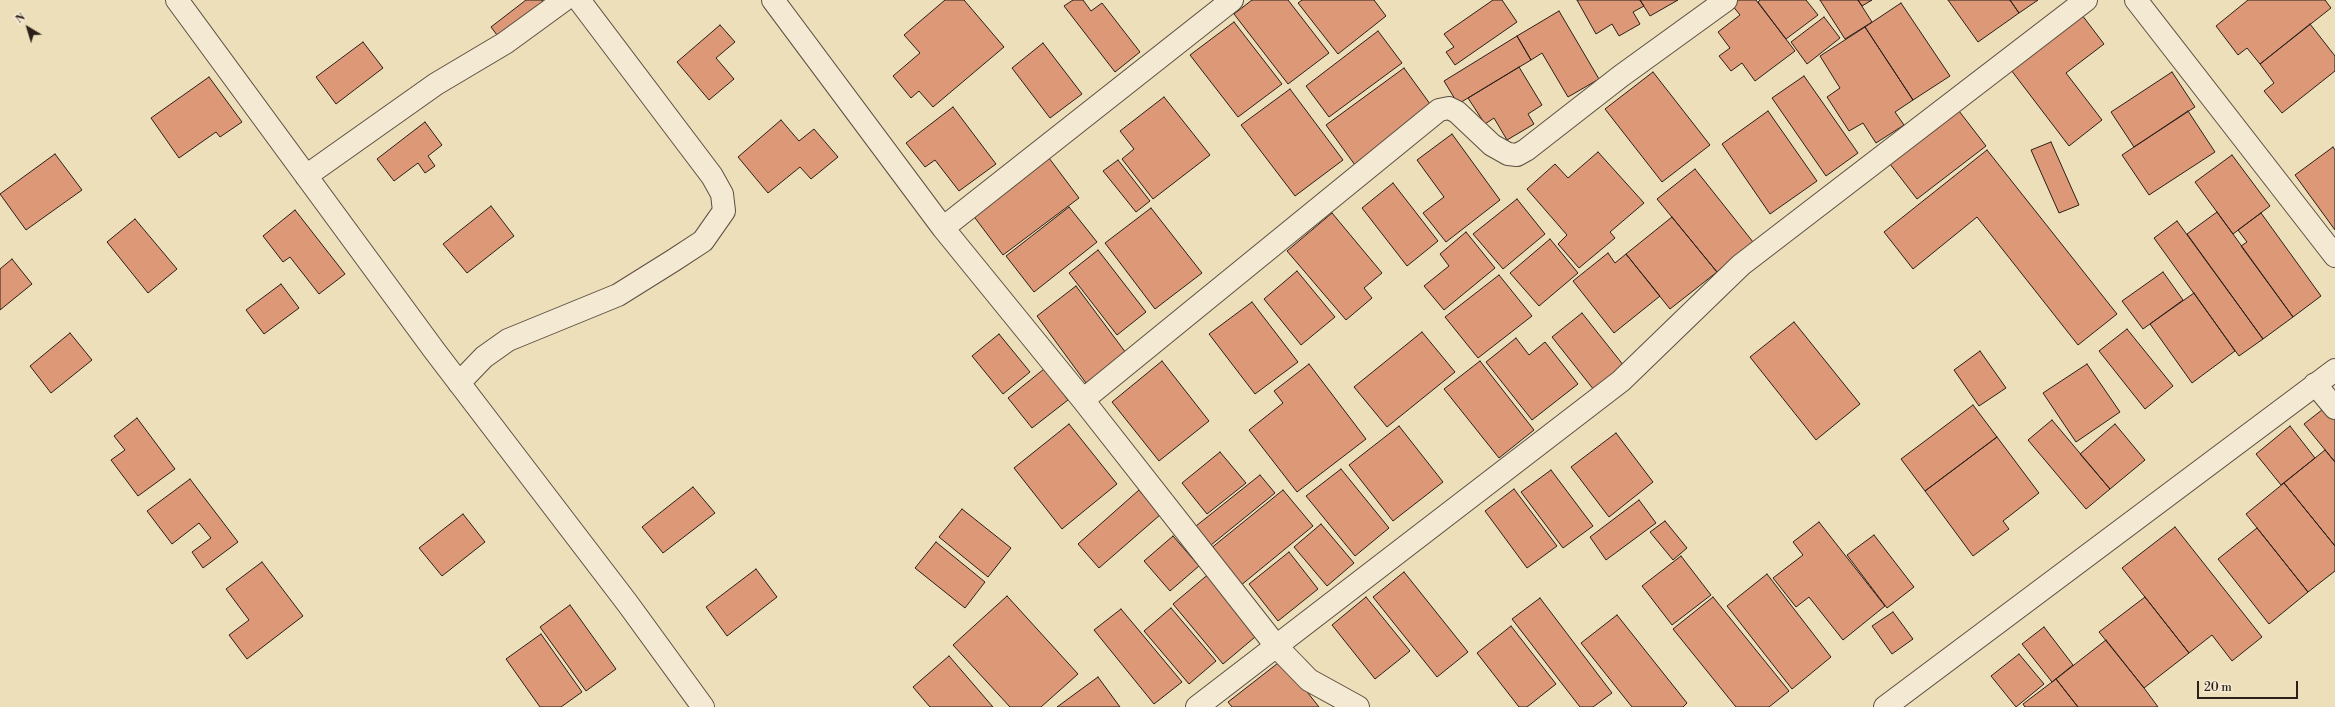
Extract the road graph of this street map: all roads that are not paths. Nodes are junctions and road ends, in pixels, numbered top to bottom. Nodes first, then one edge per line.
1 (177, 0) edge
2 (564, 0) edge
3 (578, 0) edge
4 (774, 0) edge
5 (1232, 0) edge
6 (1726, 0) edge
7 (2086, 0) edge
8 (2136, 0) edge
9 (306, 176) junction
10 (943, 228) junction
11 (2335, 256) edge
12 (2335, 370) edge
13 (459, 383) junction
14 (2315, 384) junction
15 (1083, 400) junction
16 (2335, 408) edge
17 (1277, 647) junction
18 (703, 707) edge
19 (1197, 707) edge
20 (1358, 707) edge
21 (1885, 707) edge

1 - 9 street
2 - 9 street
3 - 13 street
4 - 10 street
5 - 10 street
6 - 15 street
7 - 17 street
8 - 11 street
9 - 13 street
10 - 15 street
12 - 14 street
13 - 18 street
14 - 16 street
14 - 21 street
15 - 17 street
17 - 19 street
17 - 20 street

